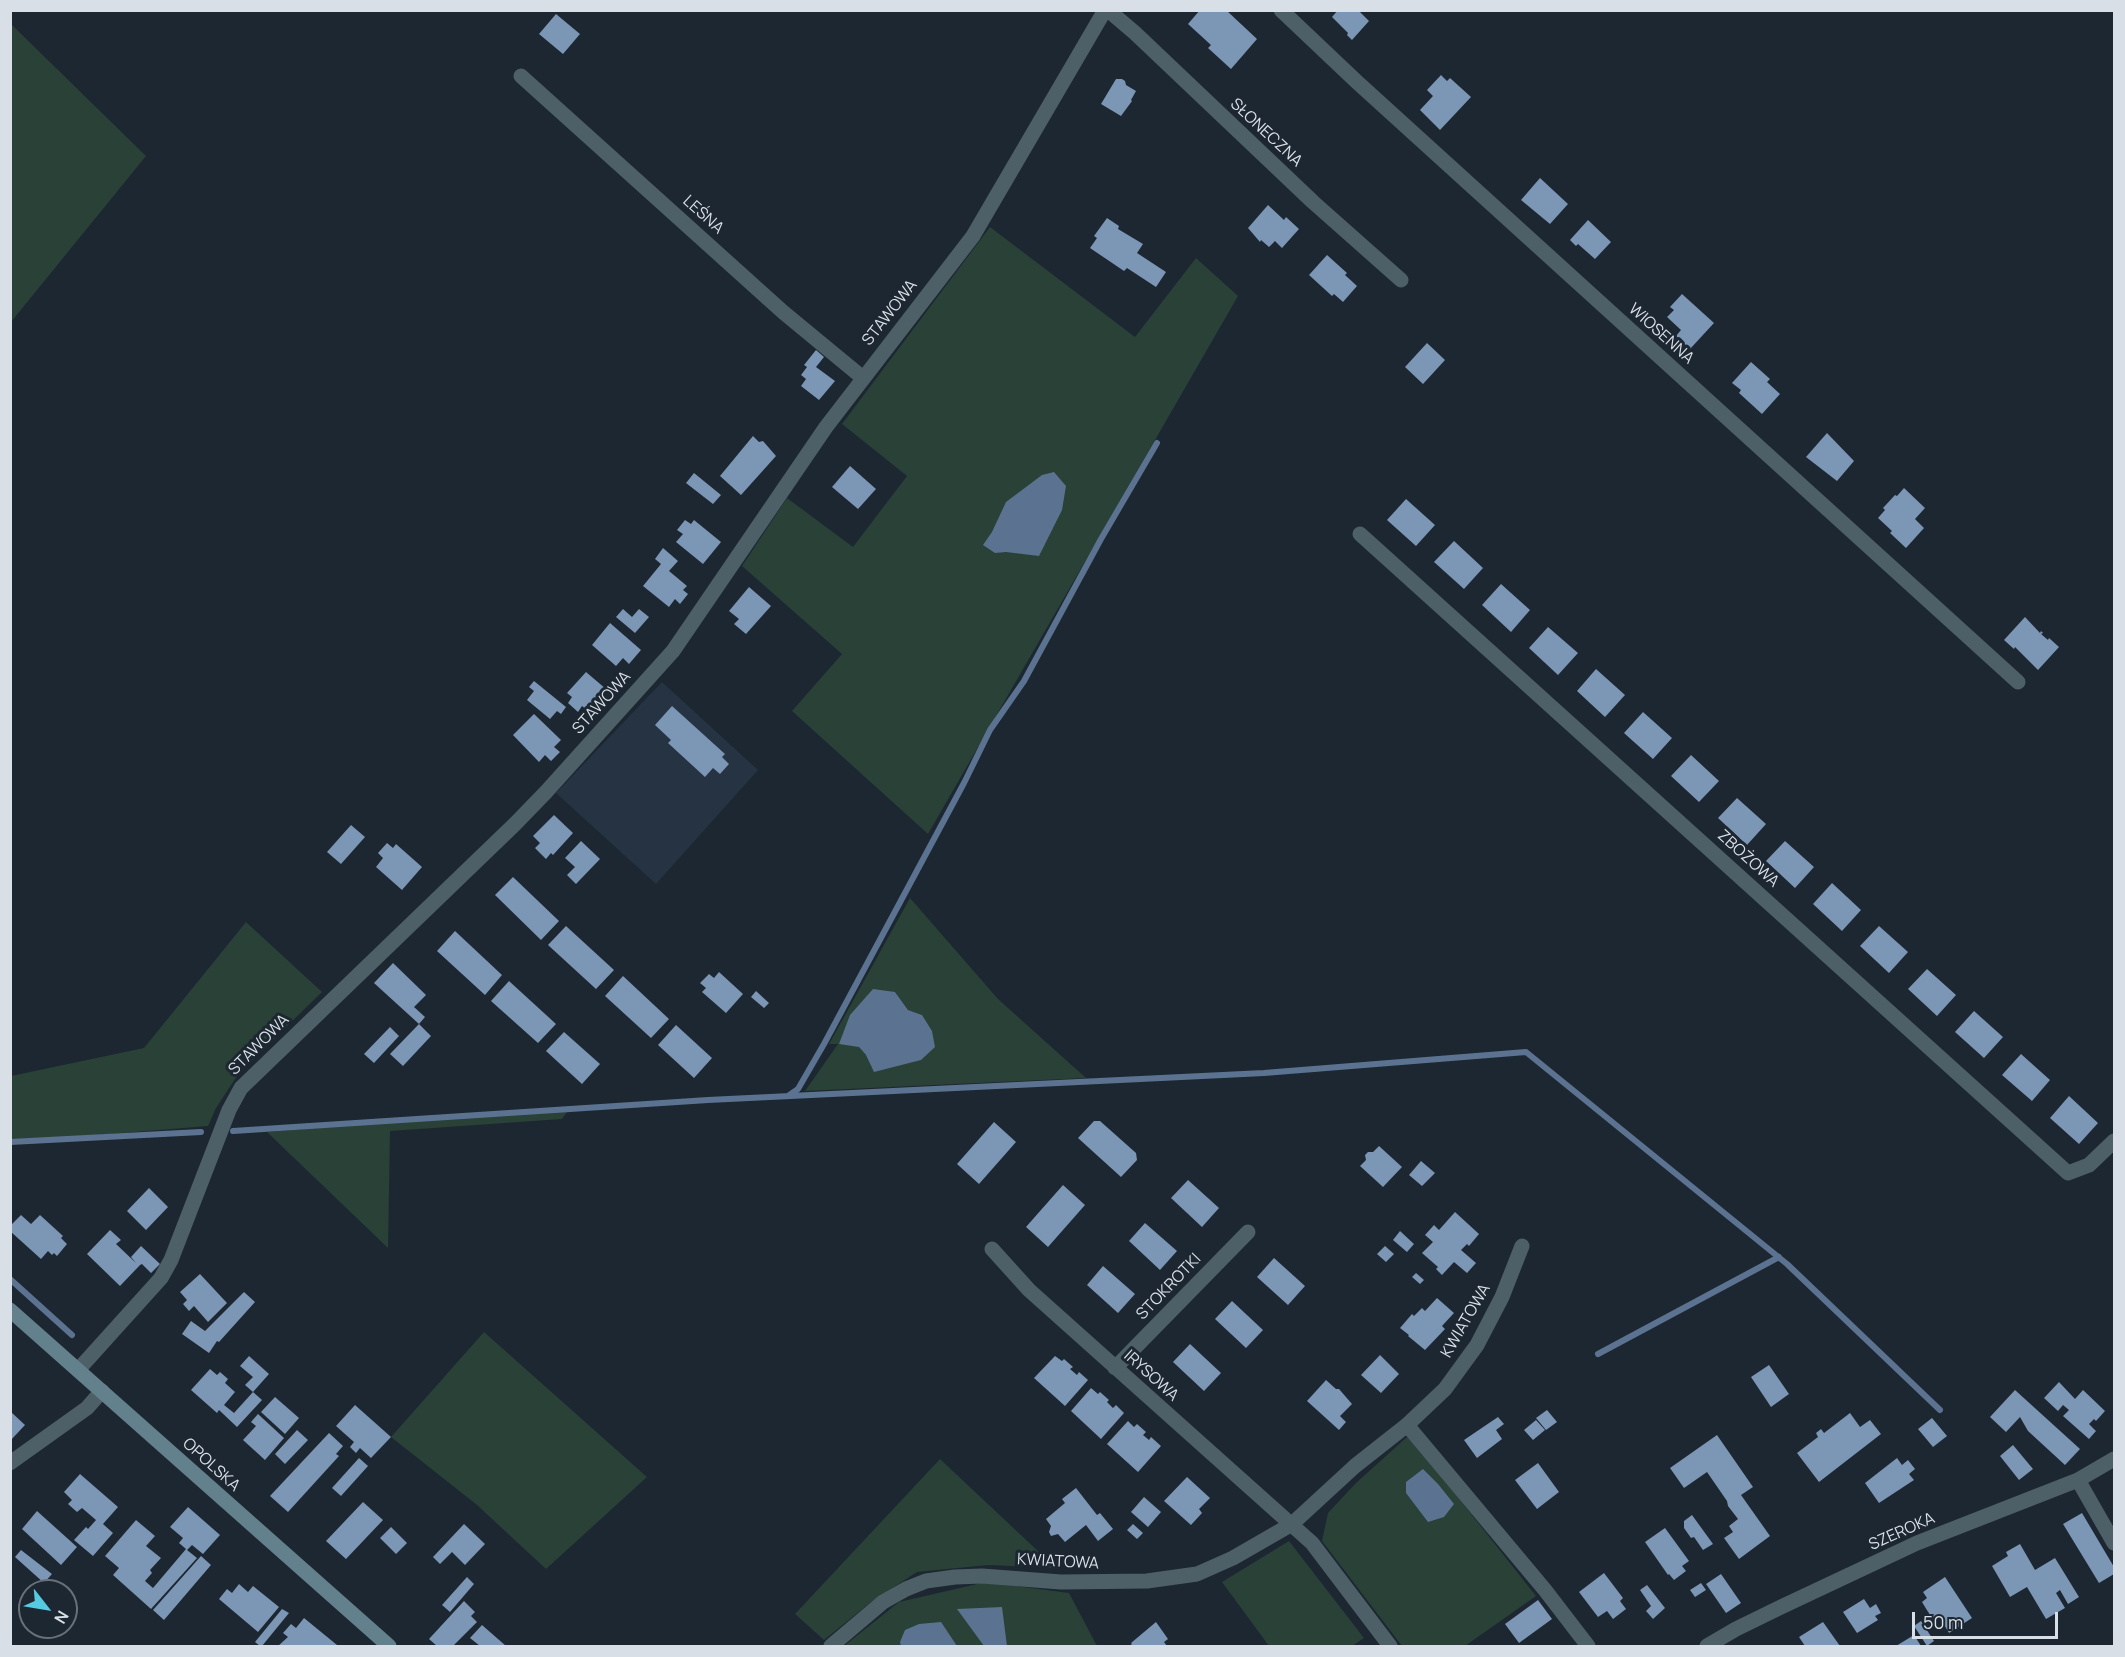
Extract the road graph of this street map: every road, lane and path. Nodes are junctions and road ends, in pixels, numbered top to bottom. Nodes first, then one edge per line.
1 (1107, 10) edge
2 (1281, 10) edge
3 (521, 76) dead end
4 (1401, 280) dead end
5 (863, 378) junction
6 (1360, 534) dead end
7 (2018, 682) dead end
8 (2115, 1141) edge
9 (1248, 1232) dead end
10 (1522, 1246) dead end
11 (992, 1249) dead end
12 (10, 1310) edge
13 (1115, 1368) junction
14 (78, 1370) junction
15 (102, 1391) junction
16 (1407, 1425) junction
17 (2115, 1459) edge
18 (10, 1463) edge
19 (2078, 1480) junction
20 (1292, 1524) junction
21 (2115, 1543) edge
22 (389, 1647) edge
23 (831, 1647) edge
24 (1389, 1647) edge
25 (1588, 1647) edge
26 (1707, 1647) edge

1 - 4 street, SŁONECZNA
1 - 5 street, STAWOWA
2 - 7 street, WIOSENNA
3 - 5 street, LEŚNA
5 - 14 street, STAWOWA
6 - 8 street, ZBOŻOWA
9 - 13 street, STOKROTKI
10 - 16 street, KWIATOWA
11 - 13 street, IRYSOWA
12 - 14 main road, OPOLSKA
13 - 20 street, IRYSOWA
14 - 15 main road, OPOLSKA
15 - 18 street
15 - 22 main road, OPOLSKA
16 - 20 street, KWIATOWA
16 - 25 street
17 - 19 street, SZEROKA
19 - 21 street
19 - 26 street, SZEROKA
20 - 23 street, KWIATOWA
20 - 24 street

